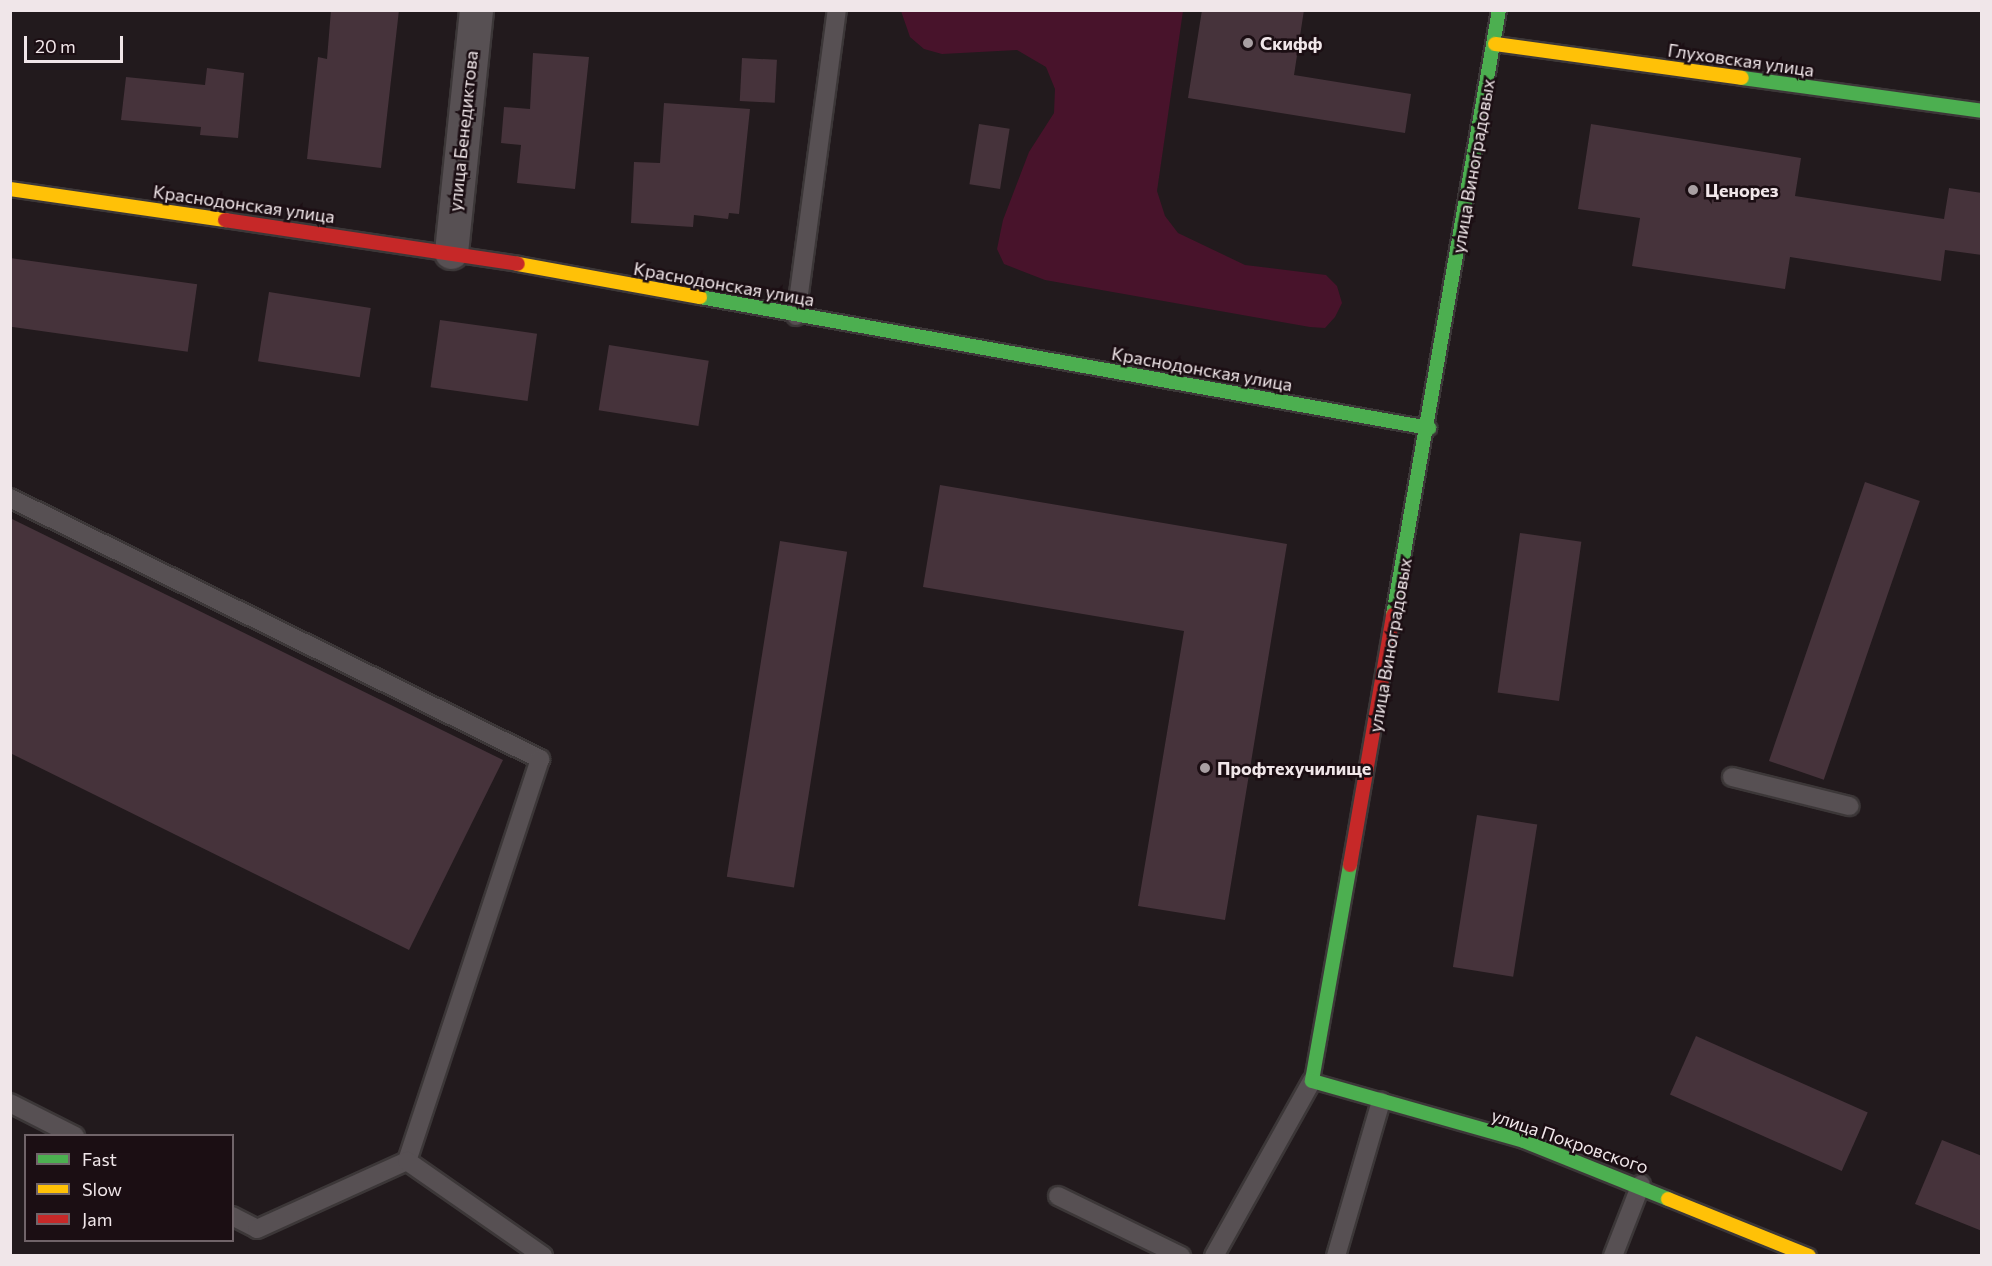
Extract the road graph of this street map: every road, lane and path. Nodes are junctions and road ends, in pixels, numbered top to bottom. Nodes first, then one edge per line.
1 (476, 10) edge
2 (837, 10) edge
3 (1499, 10) edge
4 (1495, 44) junction
5 (1982, 111) edge
6 (10, 189) edge
7 (451, 252) junction
8 (795, 316) junction
9 (1429, 428) junction
10 (10, 498) edge
11 (1732, 777) dead end
12 (1849, 806) dead end
13 (1312, 1081) junction
14 (1381, 1101) junction
15 (10, 1103) edge
16 (71, 1134) edge
17 (407, 1161) junction
18 (1641, 1184) junction
19 (1058, 1196) dead end
20 (234, 1217) edge
21 (543, 1256) edge
22 (1181, 1256) edge
23 (1214, 1256) edge
24 (1336, 1256) edge
25 (1613, 1256) edge
26 (1809, 1256) edge

1 - 7 street, улица Бенедиктова
2 - 8 lane
3 - 4 street, улица Виноградовых
4 - 5 street, Глуховская улица
4 - 9 street, улица Виноградовых
6 - 7 street, Краснодонская улица
7 - 8 street, Краснодонская улица
8 - 9 street, Краснодонская улица
9 - 13 street, улица Виноградовых
10 - 17 lane
11 - 12 lane
13 - 14 street, улица Покровского
13 - 23 lane, улица Виноградовых
14 - 18 street, улица Покровского
14 - 24 lane
15 - 16 lane
17 - 20 lane
17 - 21 lane
18 - 25 lane
18 - 26 street, улица Покровского
19 - 22 lane

